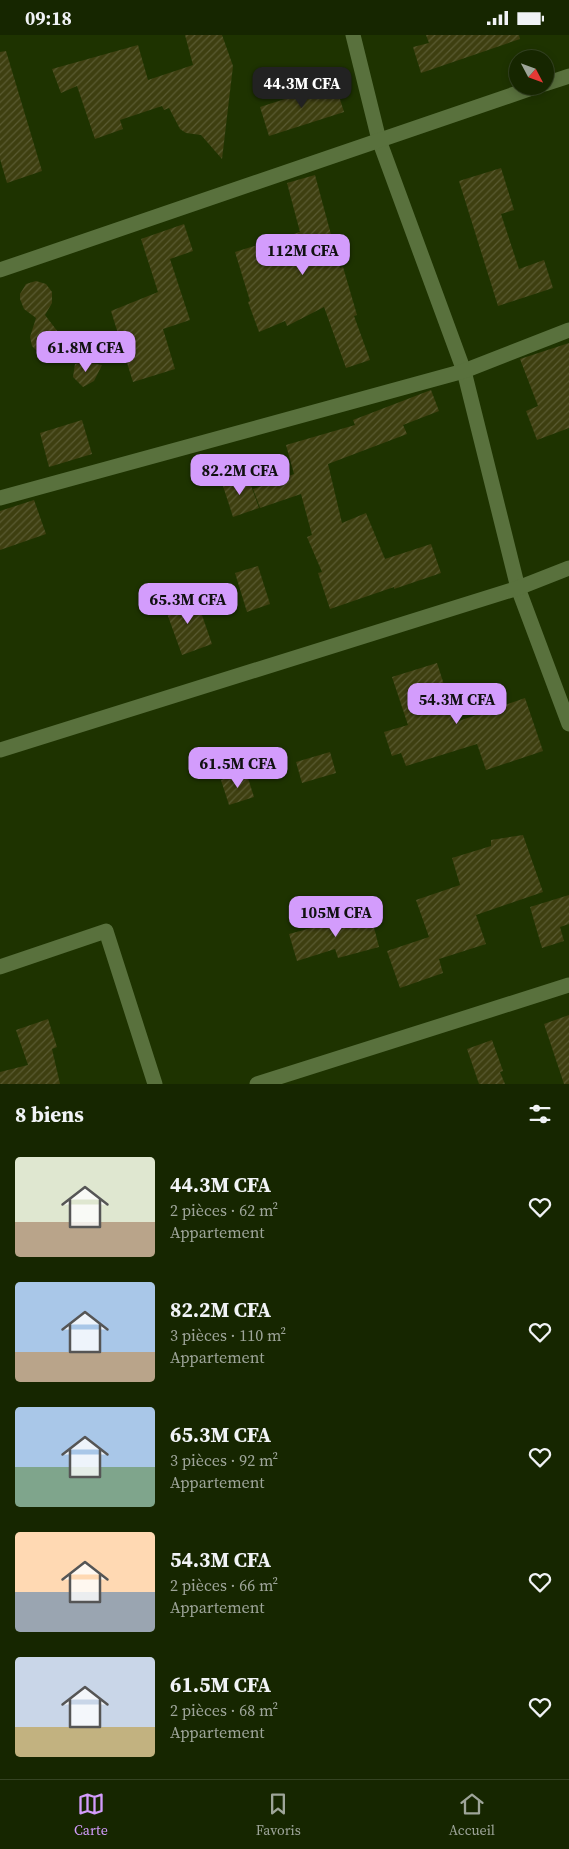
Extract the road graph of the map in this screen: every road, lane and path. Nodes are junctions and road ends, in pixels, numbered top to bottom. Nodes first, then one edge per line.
1 (353, 35) edge
2 (569, 76) edge
3 (554, 81) edge
4 (511, 95) edge
5 (379, 139) junction
6 (0, 270) edge
7 (569, 330) edge
8 (464, 371) junction
9 (0, 498) edge
10 (569, 568) edge
11 (518, 588) junction
12 (569, 724) edge
13 (0, 750) edge
14 (0, 967) edge
15 (569, 985) edge
16 (155, 1084) edge
17 (257, 1084) edge

1 - 5 street
2 - 3 street
4 - 5 street
5 - 6 street
5 - 8 street
7 - 8 street
8 - 9 street
8 - 11 street
10 - 11 street
11 - 12 street
11 - 13 street
14 - 16 street
15 - 17 street

